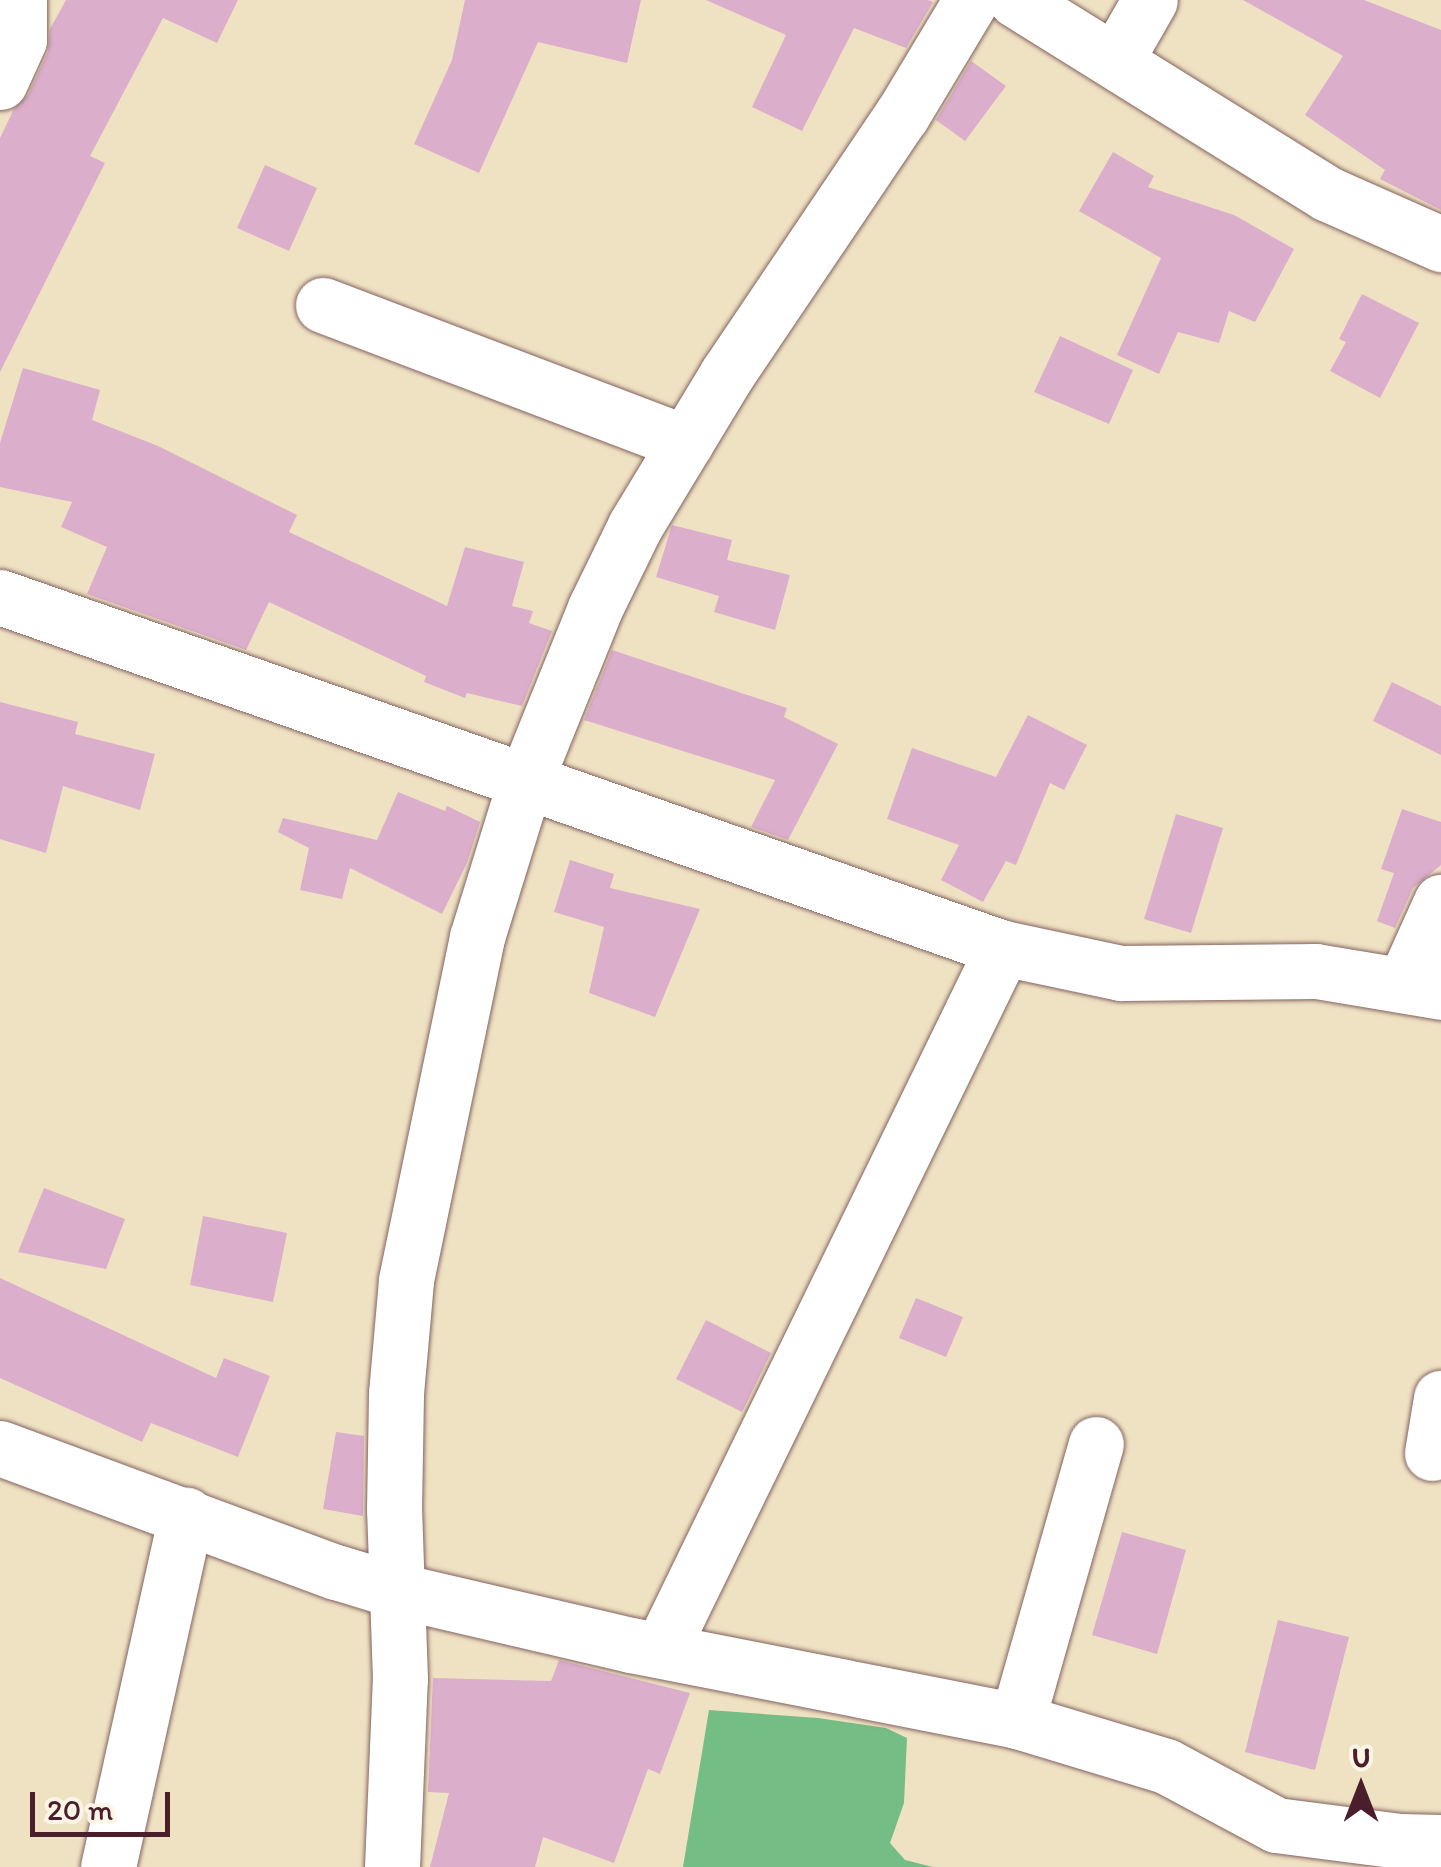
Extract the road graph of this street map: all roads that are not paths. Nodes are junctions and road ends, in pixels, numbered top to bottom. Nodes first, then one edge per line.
1 (19, 0) edge
2 (971, 0) edge
3 (1016, 0) edge
4 (1150, 0) edge
5 (1115, 60) junction
6 (0, 82) edge
7 (1441, 244) edge
8 (323, 304) dead end
9 (686, 443) junction
10 (0, 597) edge
11 (526, 779) junction
12 (1441, 902) edge
13 (1003, 948) junction
14 (1423, 987) edge
15 (1441, 1398) edge
16 (1096, 1444) dead end
17 (0, 1448) edge
18 (1432, 1453) dead end
19 (186, 1516) junction
20 (399, 1591) junction
21 (662, 1648) junction
22 (1017, 1721) junction
23 (1441, 1842) edge
24 (108, 1867) edge
25 (392, 1867) edge

1 - 6 street
2 - 9 street
3 - 5 street
4 - 5 street
5 - 7 street
8 - 9 street
9 - 11 street
10 - 11 street
11 - 13 street
11 - 20 street
12 - 14 street
13 - 14 street
13 - 21 street
15 - 18 street
16 - 22 street
17 - 19 street
19 - 20 street
19 - 24 street
20 - 21 street
20 - 25 street
21 - 22 street
22 - 23 street

